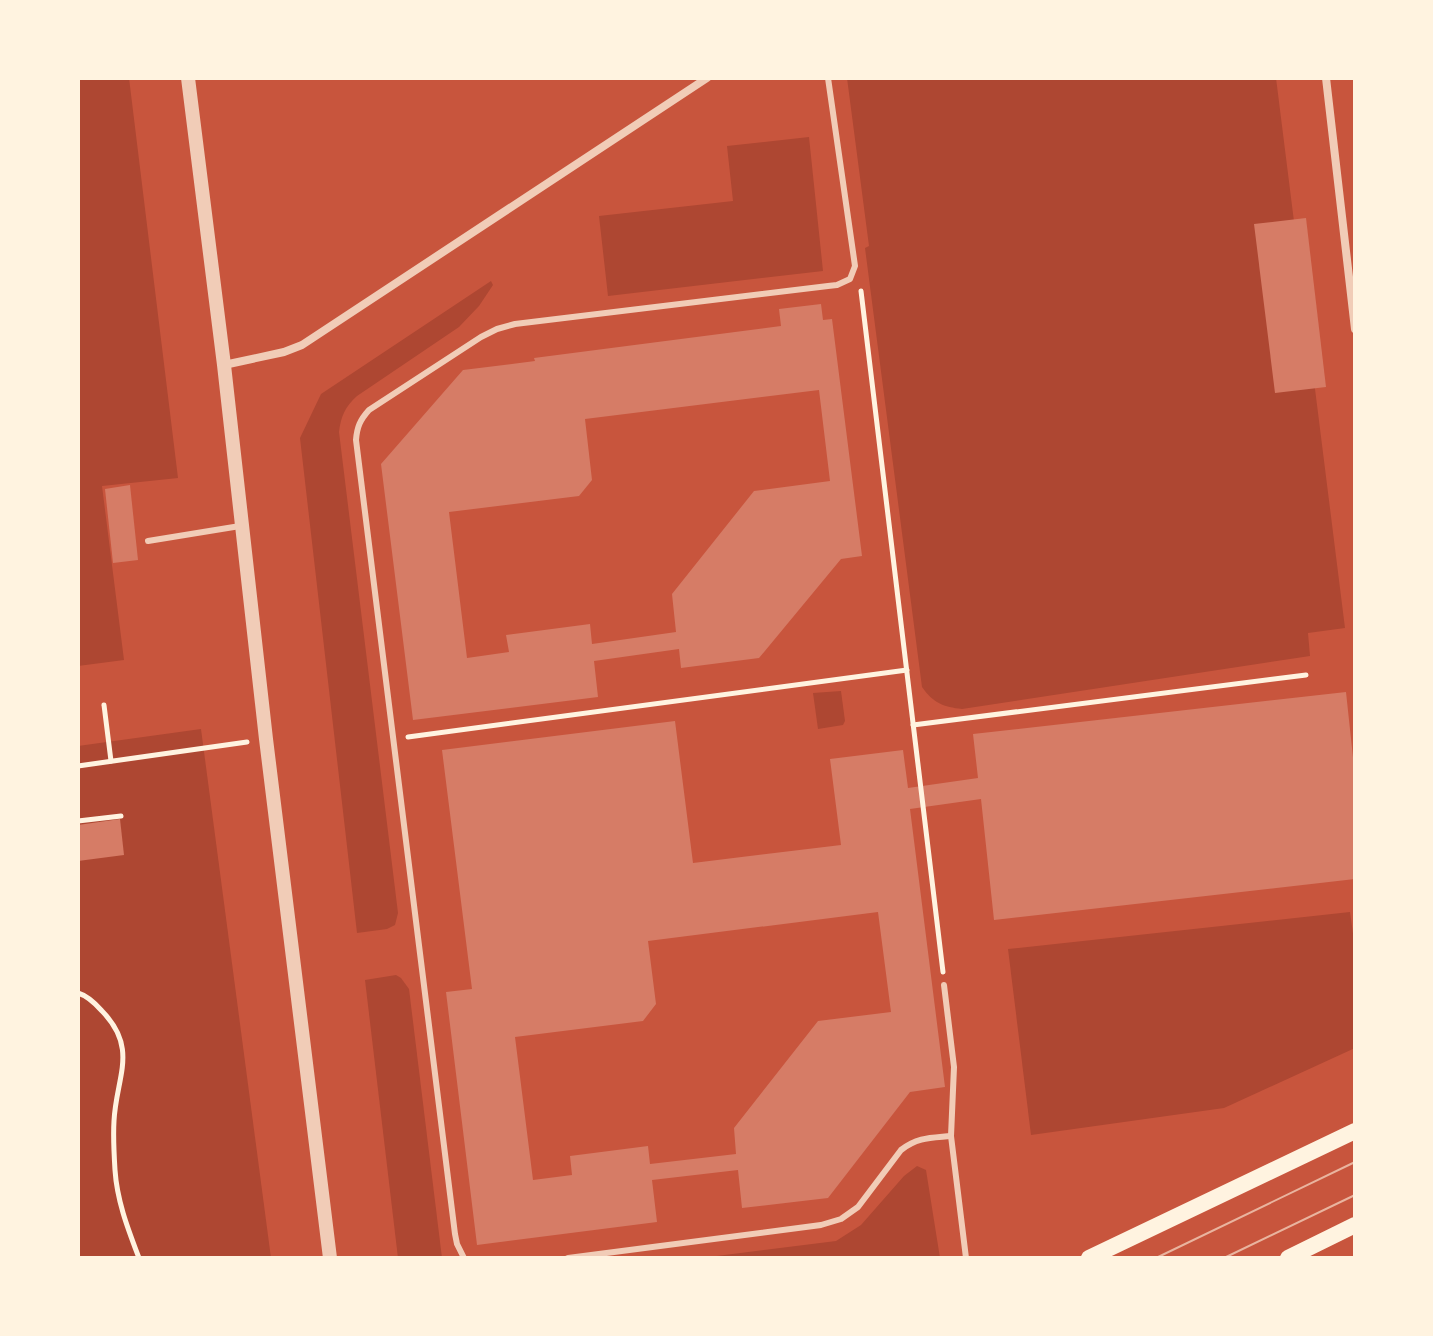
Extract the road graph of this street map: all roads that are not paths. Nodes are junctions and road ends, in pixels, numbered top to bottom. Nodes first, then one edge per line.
1 (188, 78) edge
2 (707, 78) edge
3 (828, 78) edge
4 (1326, 78) edge
5 (1355, 329) edge
6 (224, 365) junction
7 (241, 526) junction
8 (148, 541) dead end
9 (944, 985) road end
10 (1355, 1131) edge
11 (951, 1136) junction
12 (1355, 1225) edge
13 (330, 1258) edge
14 (464, 1258) edge
15 (568, 1258) edge
16 (966, 1258) edge
17 (1089, 1258) edge
18 (1288, 1258) edge

1 - 6 street
2 - 6 street
3 - 14 lane
4 - 5 street
6 - 7 street
7 - 8 lane
7 - 13 street
9 - 11 lane
10 - 17 main road
11 - 15 lane
11 - 16 lane
12 - 18 main road

